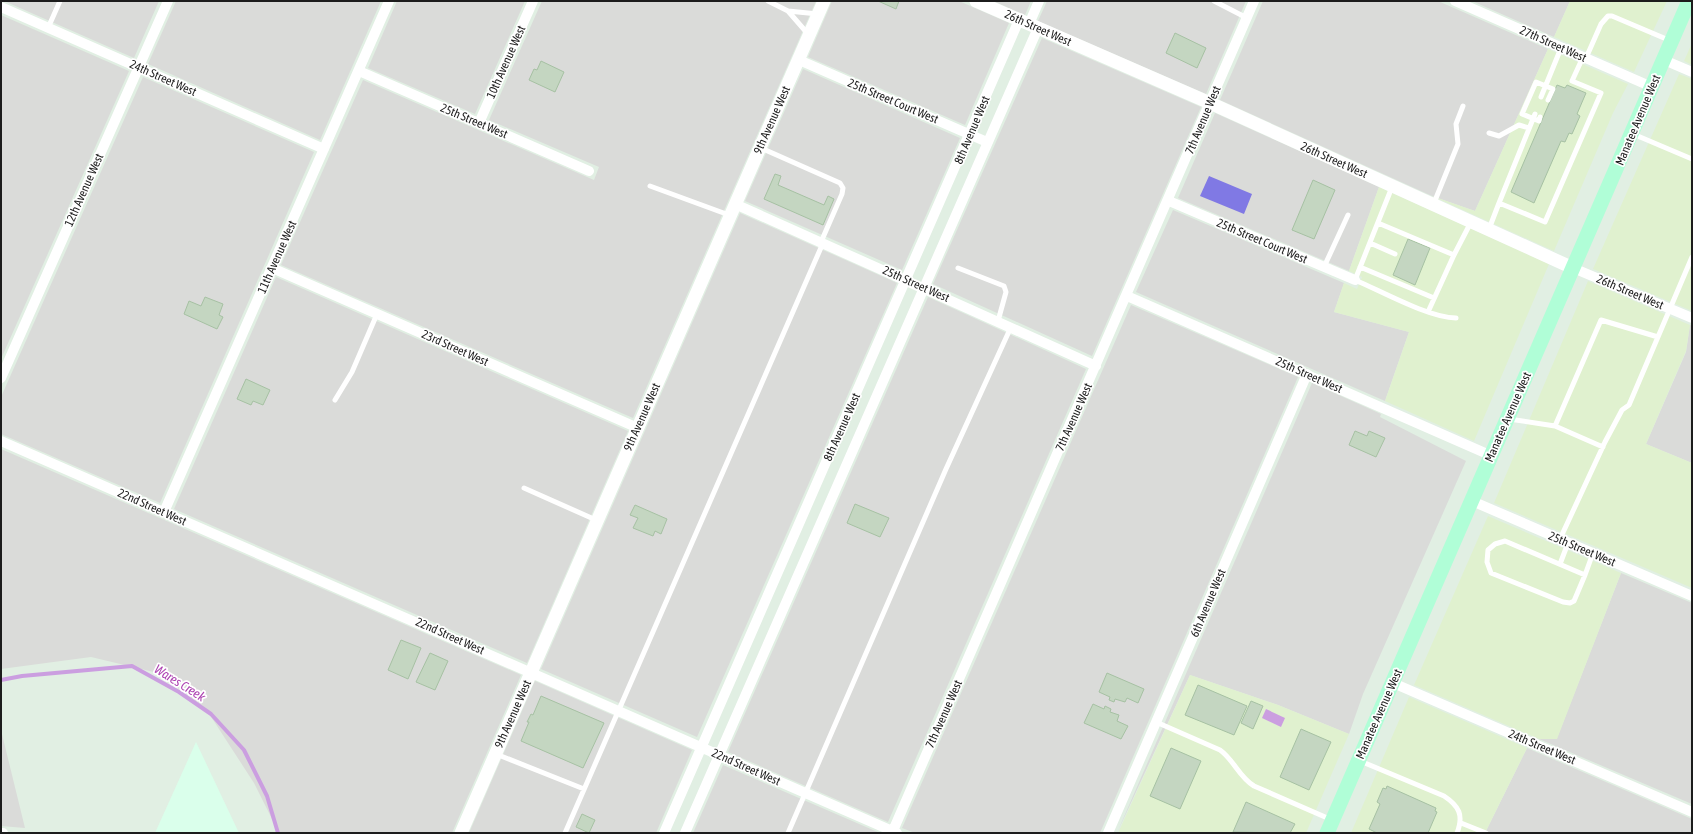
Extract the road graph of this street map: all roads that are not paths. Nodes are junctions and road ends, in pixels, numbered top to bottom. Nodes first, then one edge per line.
1 (60, 1) edge
2 (168, 1) edge
3 (389, 1) edge
4 (533, 1) edge
5 (768, 1) edge
6 (824, 1) edge
7 (976, 1) edge
8 (1039, 1) edge
9 (1214, 1) edge
10 (1254, 1) edge
11 (1689, 1) edge
12 (1458, 2) edge
13 (1, 7) edge
14 (788, 11) junction
15 (818, 14) junction
16 (1247, 18) junction
17 (1029, 24) junction
18 (48, 28) junction
19 (809, 36) junction
20 (1672, 41) junction
21 (1561, 48) junction
22 (1584, 58) junction
23 (799, 60) junction
24 (1664, 60) junction
25 (138, 68) junction
26 (359, 71) junction
27 (1692, 72) edge
28 (1546, 86) junction
29 (1652, 87) junction
30 (1541, 97) dead end
31 (1548, 100) dead end
32 (1210, 104) junction
33 (1463, 106) dead end
34 (1534, 116) junction
35 (1540, 117) dead end
36 (479, 123) junction
37 (1529, 128) junction
38 (1489, 133) dead end
39 (1632, 133) junction
40 (970, 134) junction
41 (987, 142) junction
42 (760, 148) junction
43 (324, 149) junction
44 (1692, 159) edge
45 (589, 171) dead end
46 (650, 186) dead end
47 (1393, 186) junction
48 (1168, 201) junction
49 (1499, 203) junction
50 (1433, 204) junction
51 (733, 210) junction
52 (1348, 215) dead end
53 (1472, 222) junction
54 (1378, 223) junction
55 (1490, 229) junction
56 (822, 242) junction
57 (1370, 243) junction
58 (1396, 254) dead end
59 (1454, 255) junction
60 (1692, 257) edge
61 (1324, 267) junction
62 (1360, 267) junction
63 (272, 268) junction
64 (958, 268) dead end
65 (1573, 268) junction
66 (906, 280) junction
67 (1355, 280) junction
68 (924, 288) junction
69 (1126, 296) junction
70 (1434, 298) junction
71 (1670, 309) junction
72 (1428, 312) junction
73 (377, 314) junction
74 (1456, 318) dead end
75 (1692, 318) edge
76 (998, 321) junction
77 (1011, 327) junction
78 (1658, 337) junction
79 (1096, 366) junction
80 (1307, 374) junction
81 (1, 378) edge
82 (335, 400) dead end
83 (1508, 419) junction
84 (1555, 426) junction
85 (638, 428) junction
86 (1, 441) edge
87 (1603, 447) junction
88 (1492, 456) junction
89 (524, 488) dead end
90 (1472, 501) junction
91 (164, 512) junction
92 (597, 520) junction
93 (1564, 541) junction
94 (1593, 554) junction
95 (1560, 564) junction
96 (1585, 575) junction
97 (1692, 596) edge
98 (531, 672) junction
99 (1393, 683) junction
100 (619, 710) junction
101 (1156, 722) junction
102 (702, 747) junction
103 (496, 754) junction
104 (719, 756) junction
105 (1359, 760) junction
106 (584, 789) junction
107 (805, 793) junction
108 (1692, 812) edge
109 (1461, 823) junction
110 (1330, 827) edge
111 (894, 832) edge
112 (461, 833) edge
113 (565, 833) edge
114 (664, 833) edge
115 (685, 833) edge
116 (788, 833) edge
117 (1108, 833) edge
118 (1457, 833) edge
119 (1486, 833) edge

1 - 18 lane
2 - 25 street, 12th Avenue West
3 - 26 street, 11th Avenue West
4 - 36 street, 10th Avenue West
5 - 14 lane
6 - 15 street, 9th Avenue West
7 - 17 street, 26th Street West
8 - 17 street, 8th Avenue West
9 - 16 lane
10 - 16 street, 7th Avenue West
11 - 20 main road, Manatee Avenue West
12 - 21 street, 27th Street West
13 - 18 street, 24th Street West
14 - 15 lane
14 - 19 lane
15 - 19 street, 9th Avenue West
16 - 32 street, 7th Avenue West
17 - 32 street, 26th Street West
17 - 40 street, 8th Avenue West
17 - 41 street, 8th Avenue West
18 - 25 street, 24th Street West
19 - 23 street, 9th Avenue West
20 - 22 lane
20 - 24 main road, Manatee Avenue West
21 - 22 street, 27th Street West
21 - 28 lane
22 - 29 street, 27th Street West
22 - 49 lane
23 - 40 street, 25th Street Court West
23 - 42 street, 9th Avenue West
24 - 27 street
24 - 29 main road, Manatee Avenue West
25 - 43 street, 24th Street West
25 - 81 street, 12th Avenue West
26 - 36 street, 25th Street West
26 - 43 street, 11th Avenue West
28 - 30 lane
28 - 31 lane
28 - 34 lane
29 - 39 main road, Manatee Avenue West
32 - 47 street, 26th Street West
32 - 48 street, 7th Avenue West
33 - 50 lane
34 - 35 lane
34 - 37 lane
36 - 45 street, 25th Street West
37 - 38 lane
37 - 49 lane
39 - 44 lane
39 - 65 main road, Manatee Avenue West
40 - 41 street, 25th Street Court West
40 - 66 street, 8th Avenue West
41 - 68 street, 8th Avenue West
42 - 51 street, 9th Avenue West
42 - 56 lane
43 - 63 street, 11th Avenue West
46 - 51 lane
47 - 50 street, 26th Street West
47 - 54 lane
48 - 61 street, 25th Street Court West
48 - 69 street, 7th Avenue West
49 - 55 lane
50 - 53 street, 26th Street West
51 - 56 street, 25th Street West
51 - 85 street, 9th Avenue West
52 - 61 lane
53 - 55 street, 26th Street West
53 - 59 lane
54 - 57 lane
54 - 59 lane
55 - 65 street, 26th Street West
56 - 66 street, 25th Street West
56 - 100 lane
57 - 58 lane
57 - 62 lane
59 - 70 lane
60 - 71 lane
61 - 67 street, 25th Street Court West
62 - 67 lane
62 - 70 lane
63 - 73 street, 23rd Street West
63 - 91 street, 11th Avenue West
64 - 76 lane
65 - 71 street, 26th Street West
65 - 83 main road, Manatee Avenue West
66 - 68 street, 25th Street West
66 - 102 street, 8th Avenue West
67 - 72 lane
68 - 76 street, 25th Street West
68 - 104 street, 8th Avenue West
69 - 79 street, 7th Avenue West
69 - 80 street, 25th Street West
70 - 72 lane
71 - 75 street, 26th Street West
71 - 78 lane
72 - 74 lane
73 - 82 lane
73 - 85 street, 23rd Street West
76 - 77 street, 25th Street West
77 - 79 street, 25th Street West
77 - 107 lane
78 - 84 lane
78 - 87 lane
79 - 111 street, 7th Avenue West
80 - 88 street, 25th Street West
80 - 101 street, 6th Avenue West
83 - 84 lane
83 - 88 main road, Manatee Avenue West
84 - 87 lane
85 - 92 street, 9th Avenue West
86 - 91 street, 22nd Street West
87 - 93 lane
88 - 90 main road, Manatee Avenue West
89 - 92 lane
90 - 93 street, 25th Street West
90 - 99 main road, Manatee Avenue West
91 - 98 street, 22nd Street West
92 - 98 street, 9th Avenue West
93 - 94 street, 25th Street West
93 - 95 lane
94 - 96 lane
94 - 97 street, 25th Street West
95 - 96 lane
95 - 96 lane
98 - 100 street, 22nd Street West
98 - 103 street, 9th Avenue West
99 - 105 main road, Manatee Avenue West
99 - 108 street, 24th Street West
100 - 102 street, 22nd Street West
100 - 106 lane
101 - 110 lane
101 - 117 street, 6th Avenue West
102 - 104 street, 22nd Street West
102 - 114 street, 8th Avenue West
103 - 106 lane
103 - 112 street, 9th Avenue West
104 - 107 street, 22nd Street West
104 - 115 street, 8th Avenue West
105 - 109 lane
105 - 110 main road, Manatee Avenue West
106 - 113 lane
107 - 111 street, 22nd Street West
107 - 116 lane
109 - 118 lane
109 - 119 lane

